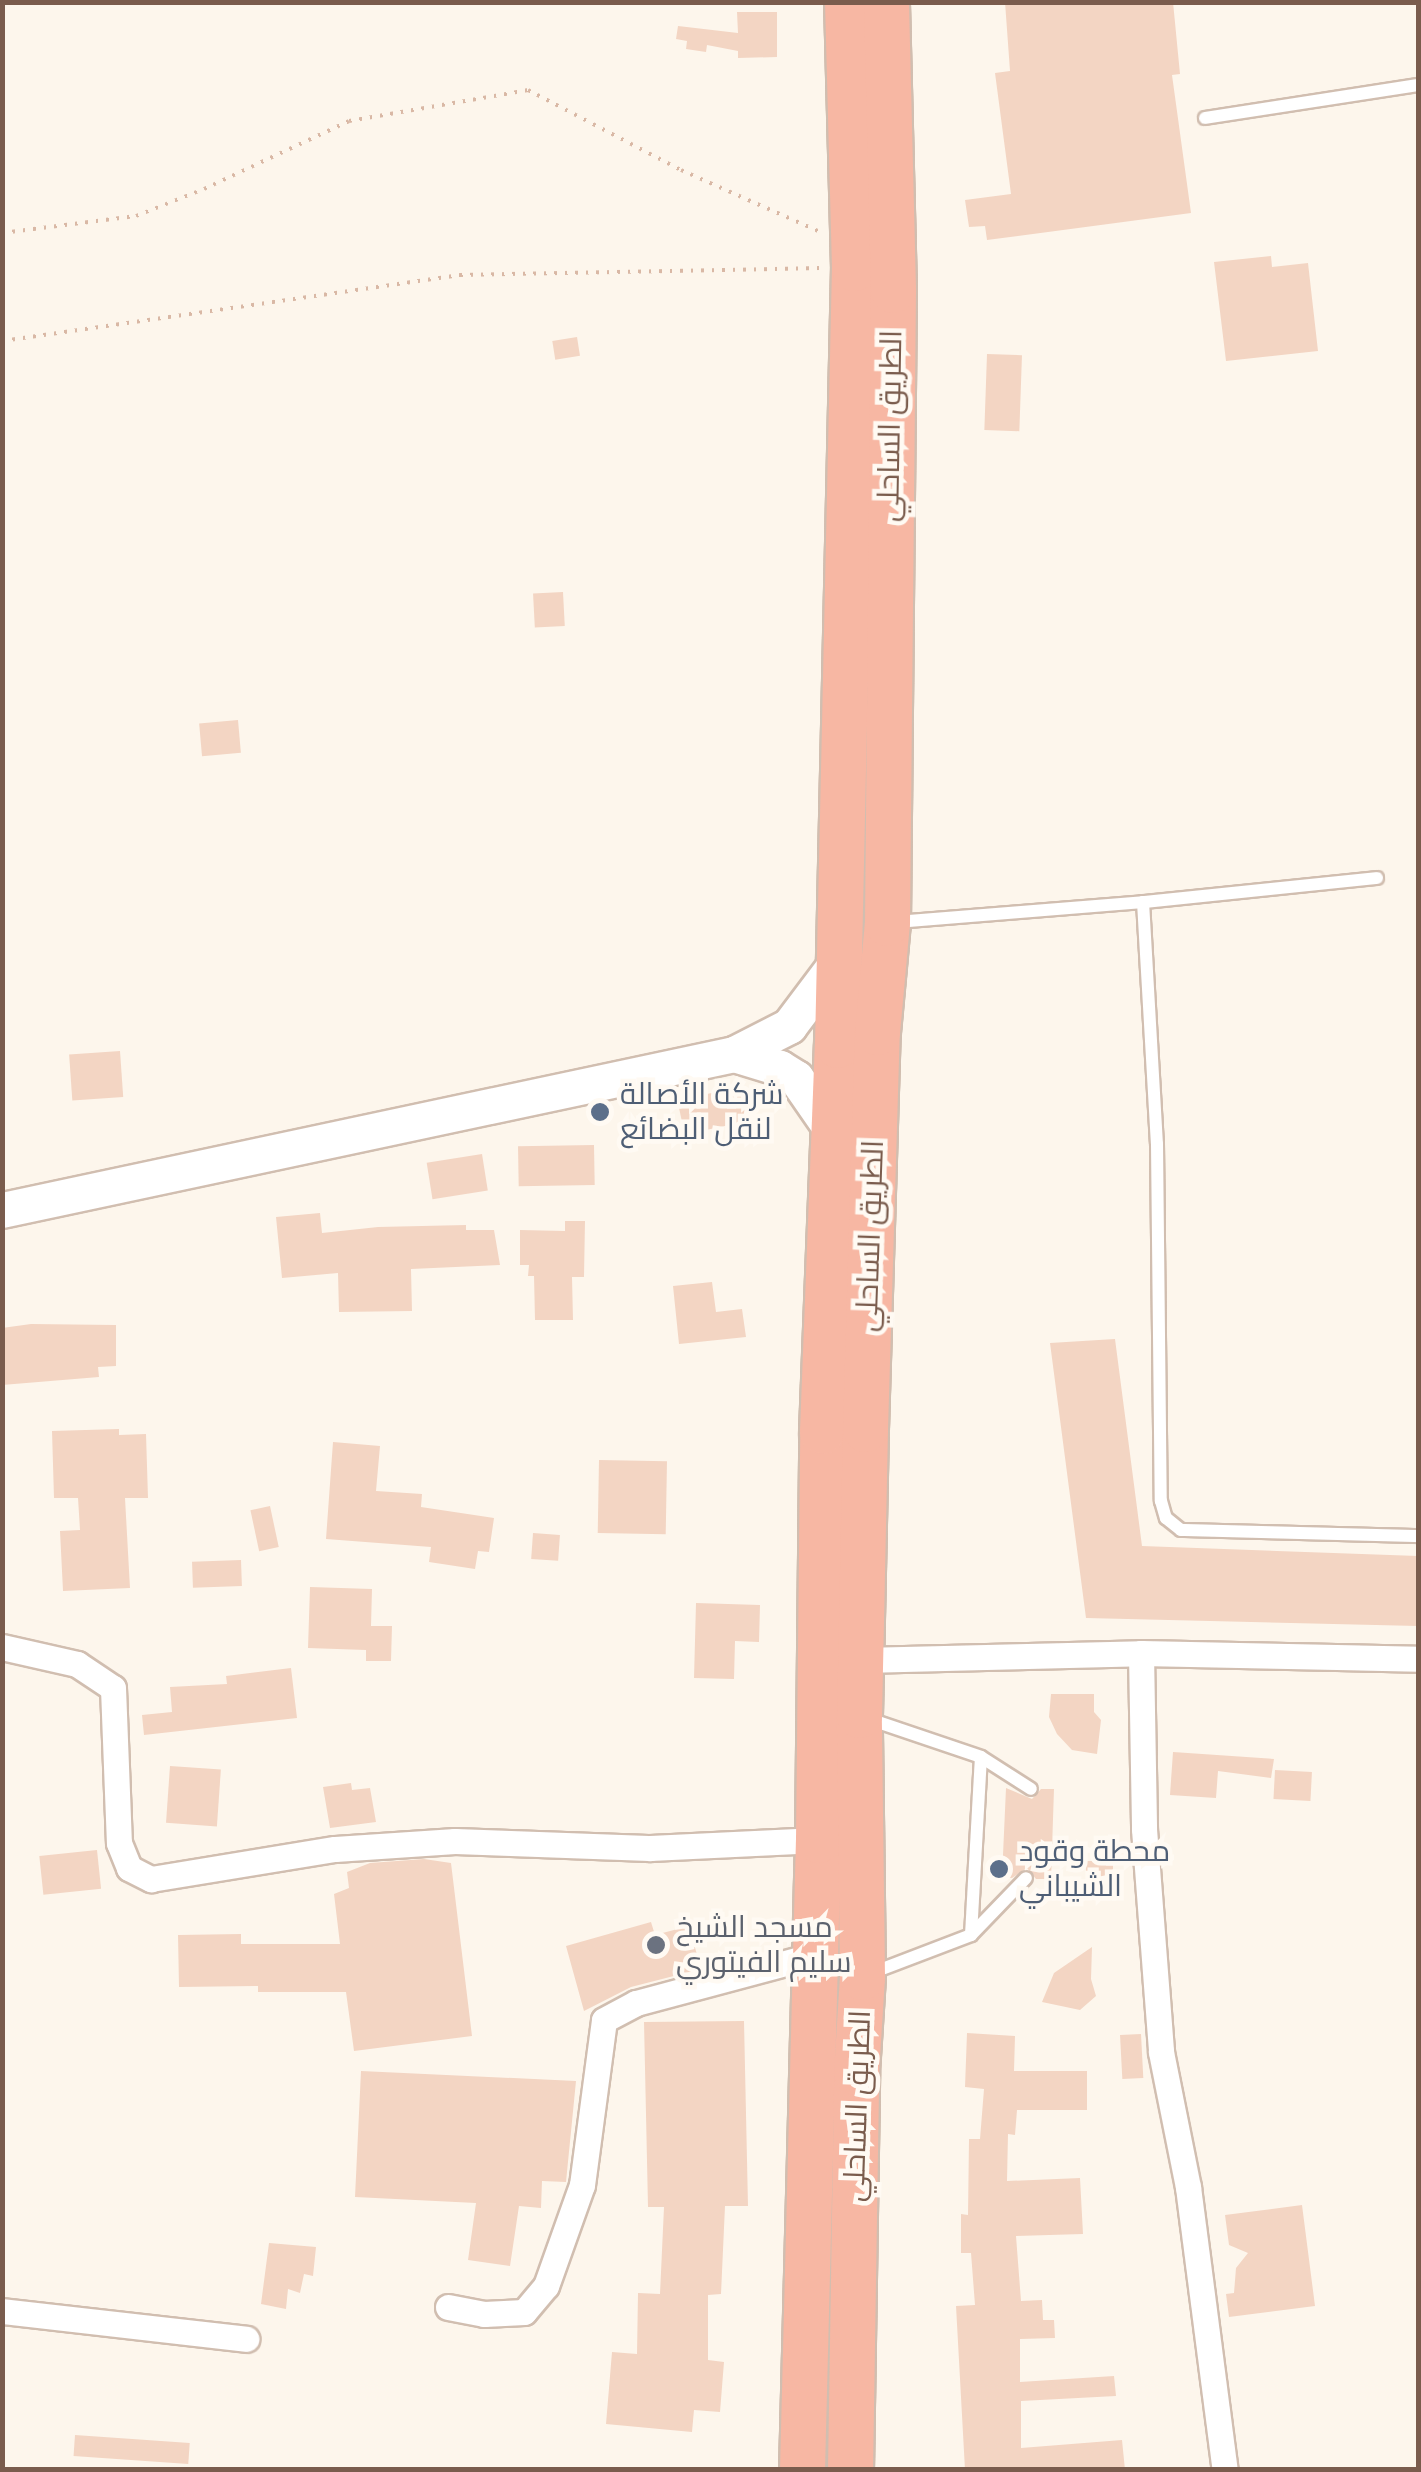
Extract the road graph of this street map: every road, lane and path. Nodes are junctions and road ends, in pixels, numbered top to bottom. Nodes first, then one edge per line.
1 (847, 2) edge
2 (886, 2) edge
3 (1418, 84) edge
4 (1205, 118) dead end
5 (2, 232) edge
6 (855, 257) junction
7 (2, 342) edge
8 (1376, 878) dead end
9 (1142, 902) junction
10 (886, 923) junction
11 (838, 961) junction
12 (734, 1054) junction
13 (834, 1133) junction
14 (2, 1210) edge
15 (844, 1430) junction
16 (1418, 1536) edge
17 (2, 1646) edge
18 (1142, 1653) junction
19 (1418, 1659) edge
20 (862, 1660) junction
21 (859, 1716) junction
22 (981, 1757) junction
23 (1031, 1789) dead end
24 (818, 1840) junction
25 (1026, 1878) dead end
26 (971, 1935) junction
27 (815, 1955) junction
28 (862, 1977) junction
29 (448, 2308) dead end
30 (2, 2311) edge
31 (246, 2339) dead end
32 (802, 2470) edge
33 (850, 2470) edge
34 (1225, 2470) edge

1 - 6 highway, الطريق الساحلي
2 - 10 highway, الطريق الساحلي
3 - 4 lane
5 - 6 path
6 - 7 path
6 - 11 highway, الطريق الساحلي
8 - 9 lane
9 - 10 lane
9 - 16 lane
10 - 15 highway, الطريق الساحلي
11 - 12 street
11 - 13 highway, الطريق الساحلي
12 - 13 street
12 - 14 street
13 - 15 highway, الطريق الساحلي
15 - 20 highway, الطريق الساحلي
15 - 24 highway, الطريق الساحلي
17 - 24 street
18 - 19 street
18 - 20 street
18 - 34 street
20 - 21 highway, الطريق الساحلي
21 - 22 lane
21 - 28 highway, الطريق الساحلي
22 - 23 lane
22 - 26 lane
24 - 27 highway, الطريق الساحلي
25 - 26 lane
26 - 28 lane
27 - 29 street
27 - 32 highway, الطريق الساحلي
28 - 33 highway, الطريق الساحلي
30 - 31 street

